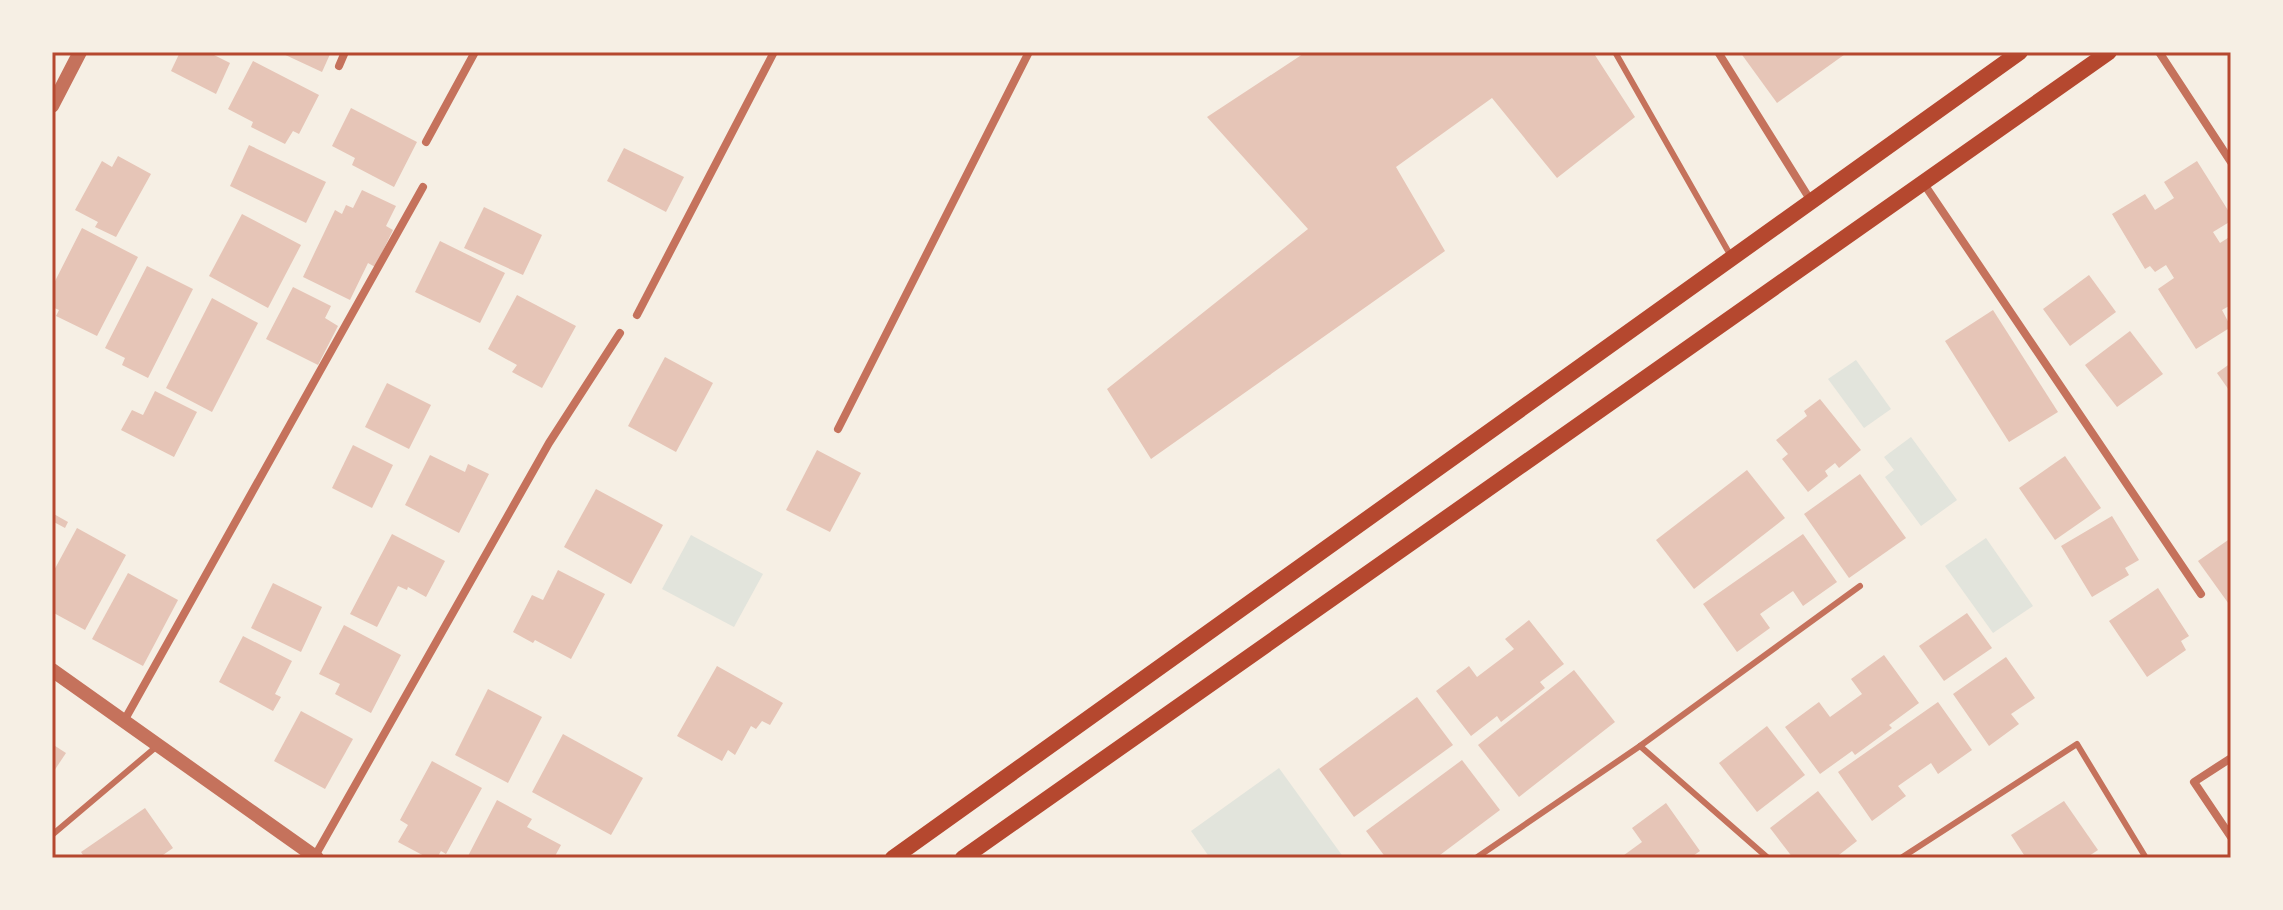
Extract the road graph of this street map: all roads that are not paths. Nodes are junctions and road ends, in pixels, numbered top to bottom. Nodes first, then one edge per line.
1 (80, 52) edge
2 (345, 52) edge
3 (475, 52) edge
4 (774, 52) edge
5 (1029, 52) edge
6 (1615, 52) edge
7 (1718, 52) edge
8 (2020, 52) edge
9 (2109, 52) edge
10 (2159, 52) edge
11 (339, 66) dead end
12 (52, 106) edge
13 (426, 142) dead end
14 (2231, 162) edge
15 (1924, 184) junction
16 (423, 187) dead end
17 (1811, 202) junction
18 (1732, 258) junction
19 (637, 315) dead end
20 (620, 333) dead end
21 (838, 429) dead end
22 (1860, 586) dead end
23 (2201, 594) dead end
24 (52, 670) edge
25 (124, 721) junction
26 (158, 745) junction
27 (1640, 746) junction
28 (2231, 758) edge
29 (52, 835) edge
30 (2231, 837) edge
31 (316, 857) edge
32 (893, 858) edge
33 (963, 858) edge
34 (1476, 858) edge
35 (1768, 858) edge
36 (1901, 858) edge
37 (2146, 858) edge

1 - 12 street
2 - 11 street
3 - 13 street
4 - 19 street
5 - 21 street
6 - 18 lane
7 - 17 street
8 - 17 main road
9 - 15 main road
10 - 14 street
15 - 23 street
15 - 33 main road
16 - 25 street
17 - 18 main road
18 - 32 main road
20 - 31 street
22 - 27 lane
24 - 25 street
25 - 26 street
26 - 29 lane
26 - 31 street
27 - 34 lane
27 - 35 lane
28 - 30 street
36 - 37 lane

